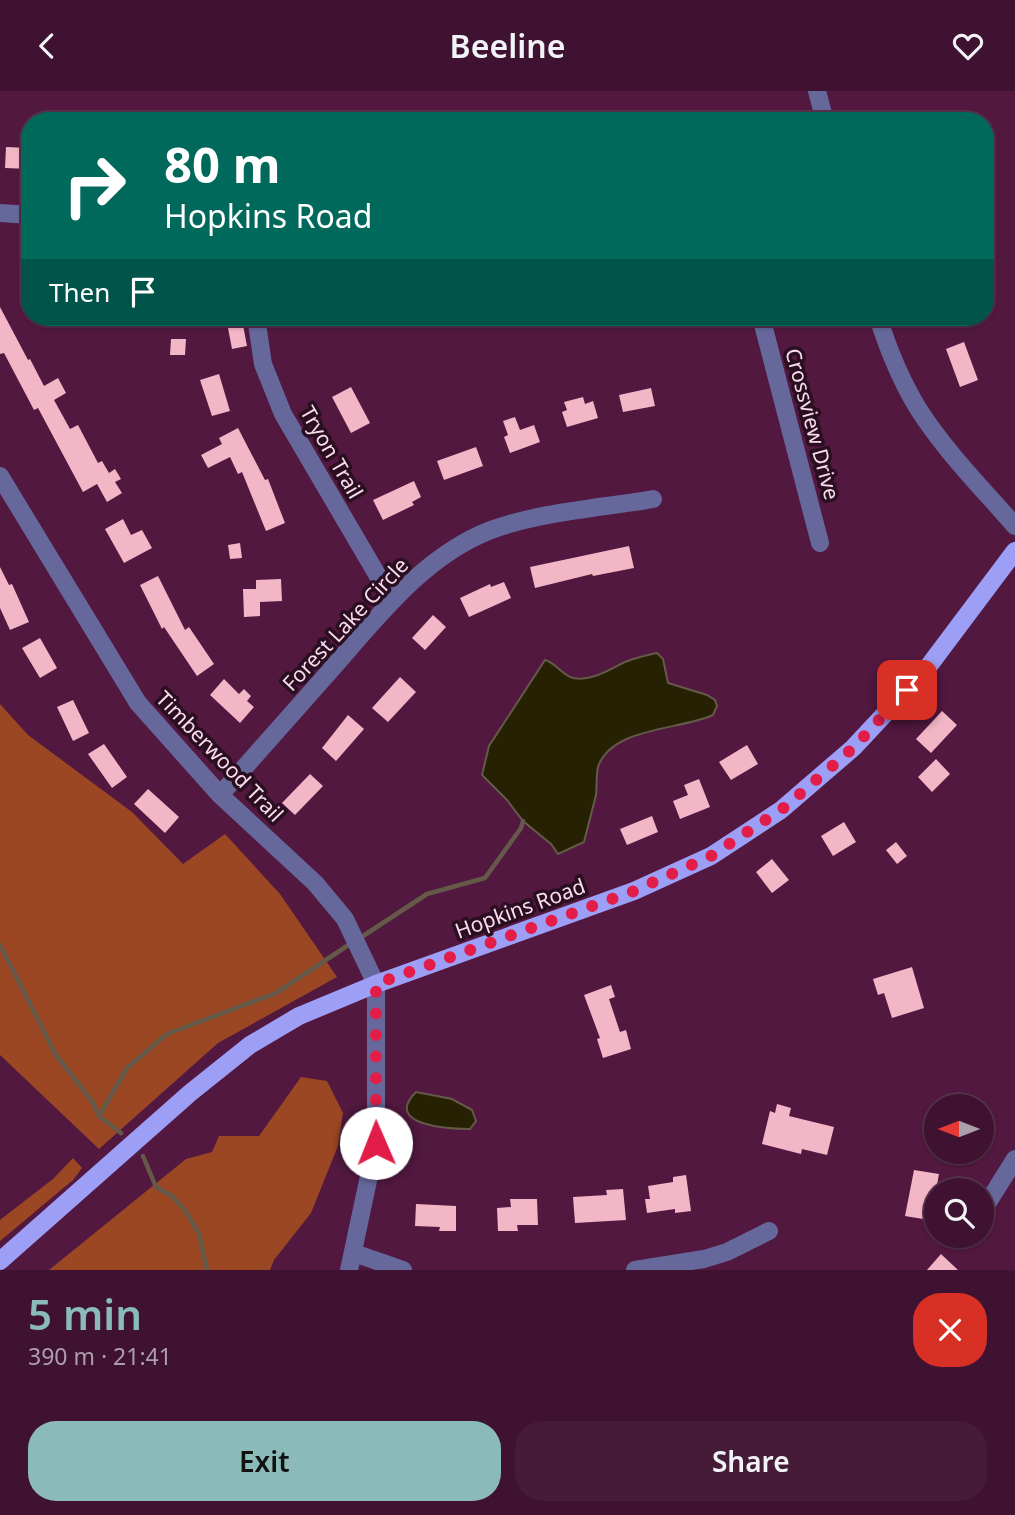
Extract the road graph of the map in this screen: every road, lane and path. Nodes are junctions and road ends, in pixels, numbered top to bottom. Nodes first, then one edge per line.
1 (817, 91) edge
2 (823, 112) edge
3 (0, 213) edge
4 (21, 214) edge
5 (257, 326) edge
6 (763, 326) edge
7 (882, 326) edge
8 (0, 476) edge
9 (653, 499) dead end
10 (1015, 526) edge
11 (820, 543) dead end
12 (1015, 551) edge
13 (392, 600) junction
14 (220, 795) junction
15 (376, 984) junction
16 (1015, 1159) edge
17 (994, 1193) edge
18 (769, 1231) dead end
19 (0, 1261) edge
20 (352, 1261) edge
21 (403, 1270) edge
22 (635, 1270) edge

1 - 2 street
3 - 4 street
5 - 13 street, Tryon Trail
6 - 11 street, Crossview Drive
7 - 10 street
8 - 14 street, Timberwood Trail
9 - 13 street, Forest Lake Circle
12 - 15 main road, Hopkins Road
13 - 14 street, Forest Lake Circle
14 - 15 street, Timberwood Trail
15 - 19 main road, Hopkins Road
15 - 20 street
16 - 17 street
18 - 22 street
20 - 21 street

